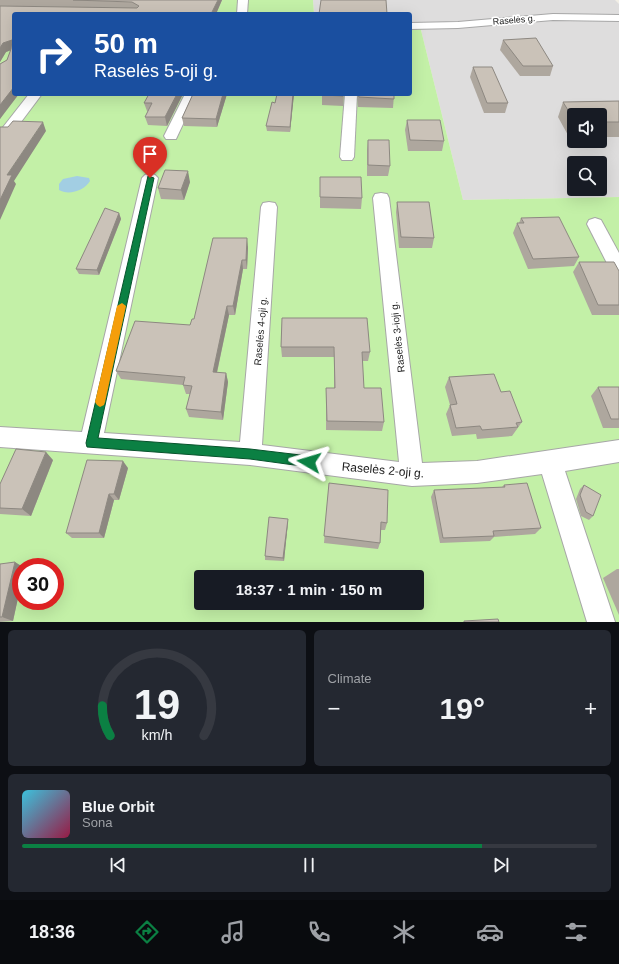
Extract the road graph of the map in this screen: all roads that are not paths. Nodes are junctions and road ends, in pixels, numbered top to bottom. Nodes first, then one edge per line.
1 (243, 0) edge
2 (242, 12) edge
3 (619, 18) edge
4 (412, 26) edge
5 (34, 96) edge
6 (190, 96) edge
7 (351, 96) edge
8 (7, 131) edge
9 (171, 136) dead end
10 (347, 157) dead end
11 (150, 178) dead end
12 (381, 198) dead end
13 (270, 207) dead end
14 (595, 224) dead end
15 (619, 270) edge
16 (0, 437) edge
17 (91, 443) junction
18 (619, 452) edge
19 (250, 454) junction
20 (550, 462) junction
21 (412, 475) junction
22 (601, 622) edge

1 - 2 street
3 - 4 street, Raselės g.
5 - 8 street
6 - 9 street
7 - 10 street
11 - 17 street
12 - 21 street, Raselės 3-ioji g.
13 - 19 street, Raselės 4-oji g.
14 - 15 street
16 - 17 street, Raselės 2-oji g.
17 - 19 street, Raselės 2-oji g.
18 - 20 street, Raselės 2-oji g.
19 - 21 street, Raselės 2-oji g.
20 - 21 street, Raselės 2-oji g.
20 - 22 street

